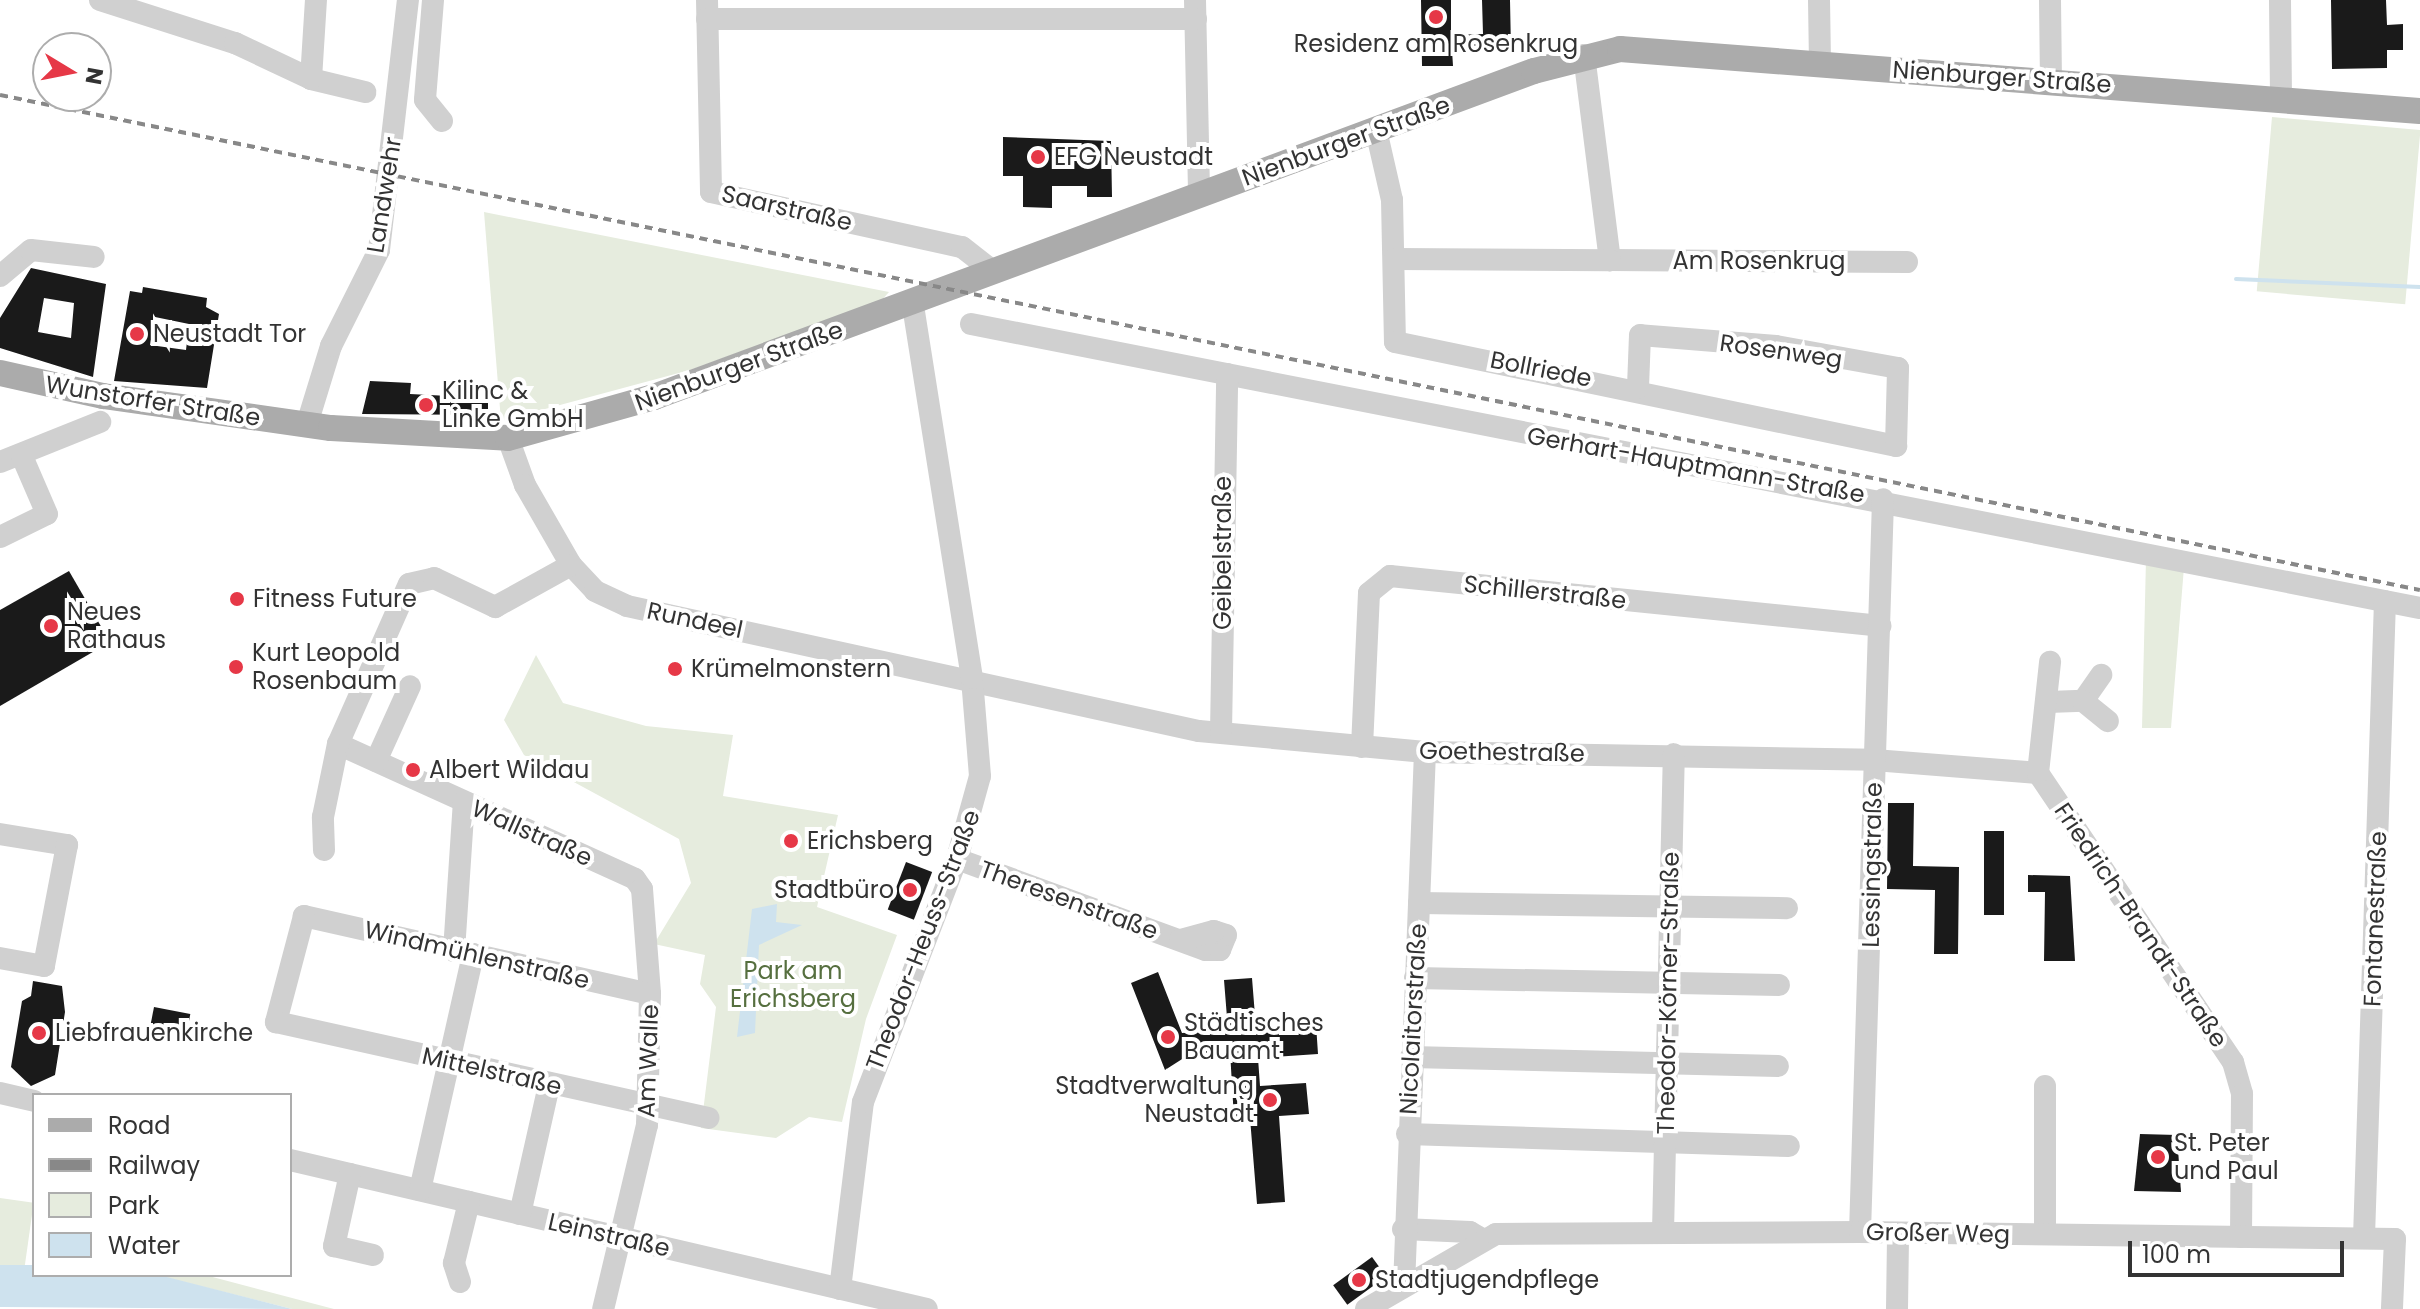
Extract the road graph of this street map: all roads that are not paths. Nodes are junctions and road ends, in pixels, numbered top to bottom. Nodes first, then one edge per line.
1 (100, 0) edge
2 (316, 0) edge
3 (408, 0) edge
4 (433, 0) edge
5 (1819, 0) edge
6 (2050, 0) edge
7 (2280, 0) edge
8 (707, 9) edge
9 (153, 10) edge
10 (1196, 10) edge
11 (1584, 55) junction
12 (1820, 62) junction
13 (311, 79) junction
14 (2051, 80) junction
15 (365, 92) dead end
16 (2281, 100) junction
17 (2420, 111) edge
18 (442, 121) dead end
19 (1376, 130) junction
20 (1199, 196) junction
21 (94, 257) dead end
22 (1395, 259) junction
23 (1610, 260) junction
24 (1907, 262) dead end
25 (993, 271) junction
26 (0, 276) edge
27 (913, 304) junction
28 (971, 324) dead end
29 (0, 373) edge
30 (1227, 374) junction
31 (1638, 388) junction
32 (100, 422) dead end
33 (307, 424) junction
34 (508, 438) junction
35 (1896, 446) joint
36 (10, 458) edge
37 (1883, 499) junction
38 (0, 537) edge
39 (571, 565) junction
40 (2385, 601) junction
41 (2420, 608) edge
42 (1880, 626) junction
43 (2050, 662) dead end
44 (2101, 675) dead end
45 (972, 678) junction
46 (410, 686) dead end
47 (2083, 701) junction
48 (2048, 702) junction
49 (2108, 721) dead end
50 (1221, 732) junction
51 (338, 744) junction
52 (1362, 747) junction
53 (1425, 752) junction
54 (1674, 754) junction
55 (1874, 760) junction
56 (376, 761) junction
57 (2038, 773) junction
58 (464, 802) junction
59 (0, 834) edge
60 (324, 850) dead end
61 (957, 859) junction
62 (638, 882) joint
63 (1419, 903) junction
64 (1669, 907) junction
65 (1787, 908) dead end
66 (1180, 940) dead end
67 (464, 953) junction
68 (10, 960) edge
69 (1415, 978) junction
70 (1667, 982) junction
71 (1779, 985) dead end
72 (650, 994) junction
73 (276, 1022) joint
74 (1411, 1057) junction
75 (451, 1061) junction
76 (1667, 1064) junction
77 (1778, 1066) dead end
78 (549, 1085) junction
79 (2045, 1086) dead end
80 (0, 1093) edge
81 (32, 1101) edge
82 (646, 1105) junction
83 (708, 1118) dead end
84 (1407, 1134) junction
85 (1664, 1143) junction
86 (1789, 1146) dead end
87 (292, 1160) edge
88 (350, 1174) junction
89 (420, 1190) junction
90 (469, 1202) junction
91 (520, 1214) junction
92 (1403, 1229) junction
93 (1663, 1232) junction
94 (1860, 1232) junction
95 (1898, 1233) junction
96 (2045, 1234) junction
97 (622, 1237) junction
98 (2241, 1237) junction
99 (2364, 1237) junction
100 (1482, 1239) junction
101 (373, 1255) dead end
102 (460, 1282) dead end
103 (1404, 1286) junction
104 (840, 1289) junction
105 (603, 1309) edge
106 (927, 1309) edge
107 (1366, 1309) edge
108 (1897, 1309) edge
109 (2392, 1309) edge

1 - 9 street
2 - 13 street
3 - 33 street, Landwehr
4 - 18 street, Landwehr
5 - 12 street
6 - 14 street
7 - 16 street
8 - 10 street
8 - 25 street, Saarstraße
9 - 13 street
10 - 20 street
11 - 12 main road, Nienburger Straße
11 - 19 main road, Nienburger Straße
11 - 23 street
12 - 14 main road, Nienburger Straße
13 - 15 street
14 - 16 main road, Nienburger Straße
16 - 17 main road, Nienburger Straße
19 - 20 main road, Nienburger Straße
19 - 22 street, Bollriede
20 - 25 main road, Nienburger Straße
21 - 26 street
22 - 23 street, Am Rosenkrug
22 - 31 street, Bollriede
23 - 24 street, Am Rosenkrug
25 - 27 main road, Nienburger Straße
27 - 34 main road, Nienburger Straße
27 - 45 street, Theodor-Heuss-Straße
28 - 30 street, Gerhart-Hauptmann-Straße
29 - 33 main road, Wunstorfer Straße
30 - 37 street, Gerhart-Hauptmann-Straße
30 - 50 street, Geibelstraße
31 - 35 street, Bollriede
31 - 35 street, Rosenweg
32 - 36 street
33 - 34 main road, Nienburger Straße
34 - 39 street, Rundeel
36 - 38 street
37 - 40 street, Gerhart-Hauptmann-Straße
37 - 42 street, Lessingstraße
39 - 45 street, Rundeel
39 - 51 street
40 - 41 street, Gerhart-Hauptmann-Straße
40 - 99 street, Fontanestraße
42 - 52 street, Schillerstraße
42 - 55 street, Lessingstraße
43 - 48 street
44 - 47 street
45 - 50 street, Goethestraße
45 - 61 street, Theodor-Heuss-Straße
46 - 56 street
47 - 48 street
47 - 49 street
48 - 57 street
50 - 52 street, Goethestraße
51 - 56 street, Wallstraße
51 - 60 street
52 - 53 street, Goethestraße
53 - 54 street, Goethestraße
53 - 63 street, Nicolaitorstraße
54 - 55 street, Goethestraße
54 - 64 street, Theodor-Körner-Straße
55 - 57 street, Goethestraße
55 - 94 street, Lessingstraße
56 - 58 street, Wallstraße
57 - 98 street, Friedrich-Brandt-Straße
58 - 62 street, Wallstraße
58 - 67 street
59 - 68 street
61 - 66 street, Theresenstraße
61 - 104 street, Theodor-Heuss-Straße
62 - 72 street, Am Walle
63 - 64 street
63 - 69 street, Nicolaitorstraße
64 - 65 street
64 - 70 street, Theodor-Körner-Straße
67 - 72 street, Windmühlenstraße
67 - 73 street, Windmühlenstraße
67 - 75 street
69 - 70 street
69 - 74 street, Nicolaitorstraße
70 - 71 street
70 - 76 street, Theodor-Körner-Straße
72 - 82 street, Am Walle
73 - 75 street, Mittelstraße
74 - 76 street
74 - 84 street, Nicolaitorstraße
75 - 78 street, Mittelstraße
75 - 89 street
76 - 77 street
76 - 85 street, Theodor-Körner-Straße
78 - 82 street, Mittelstraße
78 - 91 street
79 - 96 street
80 - 81 street
82 - 83 street, Mittelstraße
82 - 97 street, Am Walle
84 - 85 street
84 - 92 street, Nicolaitorstraße
85 - 86 street
85 - 93 street, Theodor-Körner-Straße
87 - 88 street, Leinstraße
88 - 89 street, Leinstraße
88 - 101 street
89 - 90 street, Leinstraße
90 - 91 street, Leinstraße
90 - 102 street
91 - 97 street, Leinstraße
92 - 100 street, Großer Weg
92 - 103 street, Nicolaitorstraße
93 - 94 street, Großer Weg
93 - 100 street, Großer Weg
94 - 95 street, Großer Weg
95 - 96 street, Großer Weg
95 - 108 street
96 - 98 street, Großer Weg
97 - 104 street, Leinstraße
97 - 105 street, Am Walle
98 - 99 street, Großer Weg
99 - 109 street, Großer Weg
100 - 103 street, Großer Weg
103 - 107 street, Großer Weg
104 - 106 street, Leinstraße

